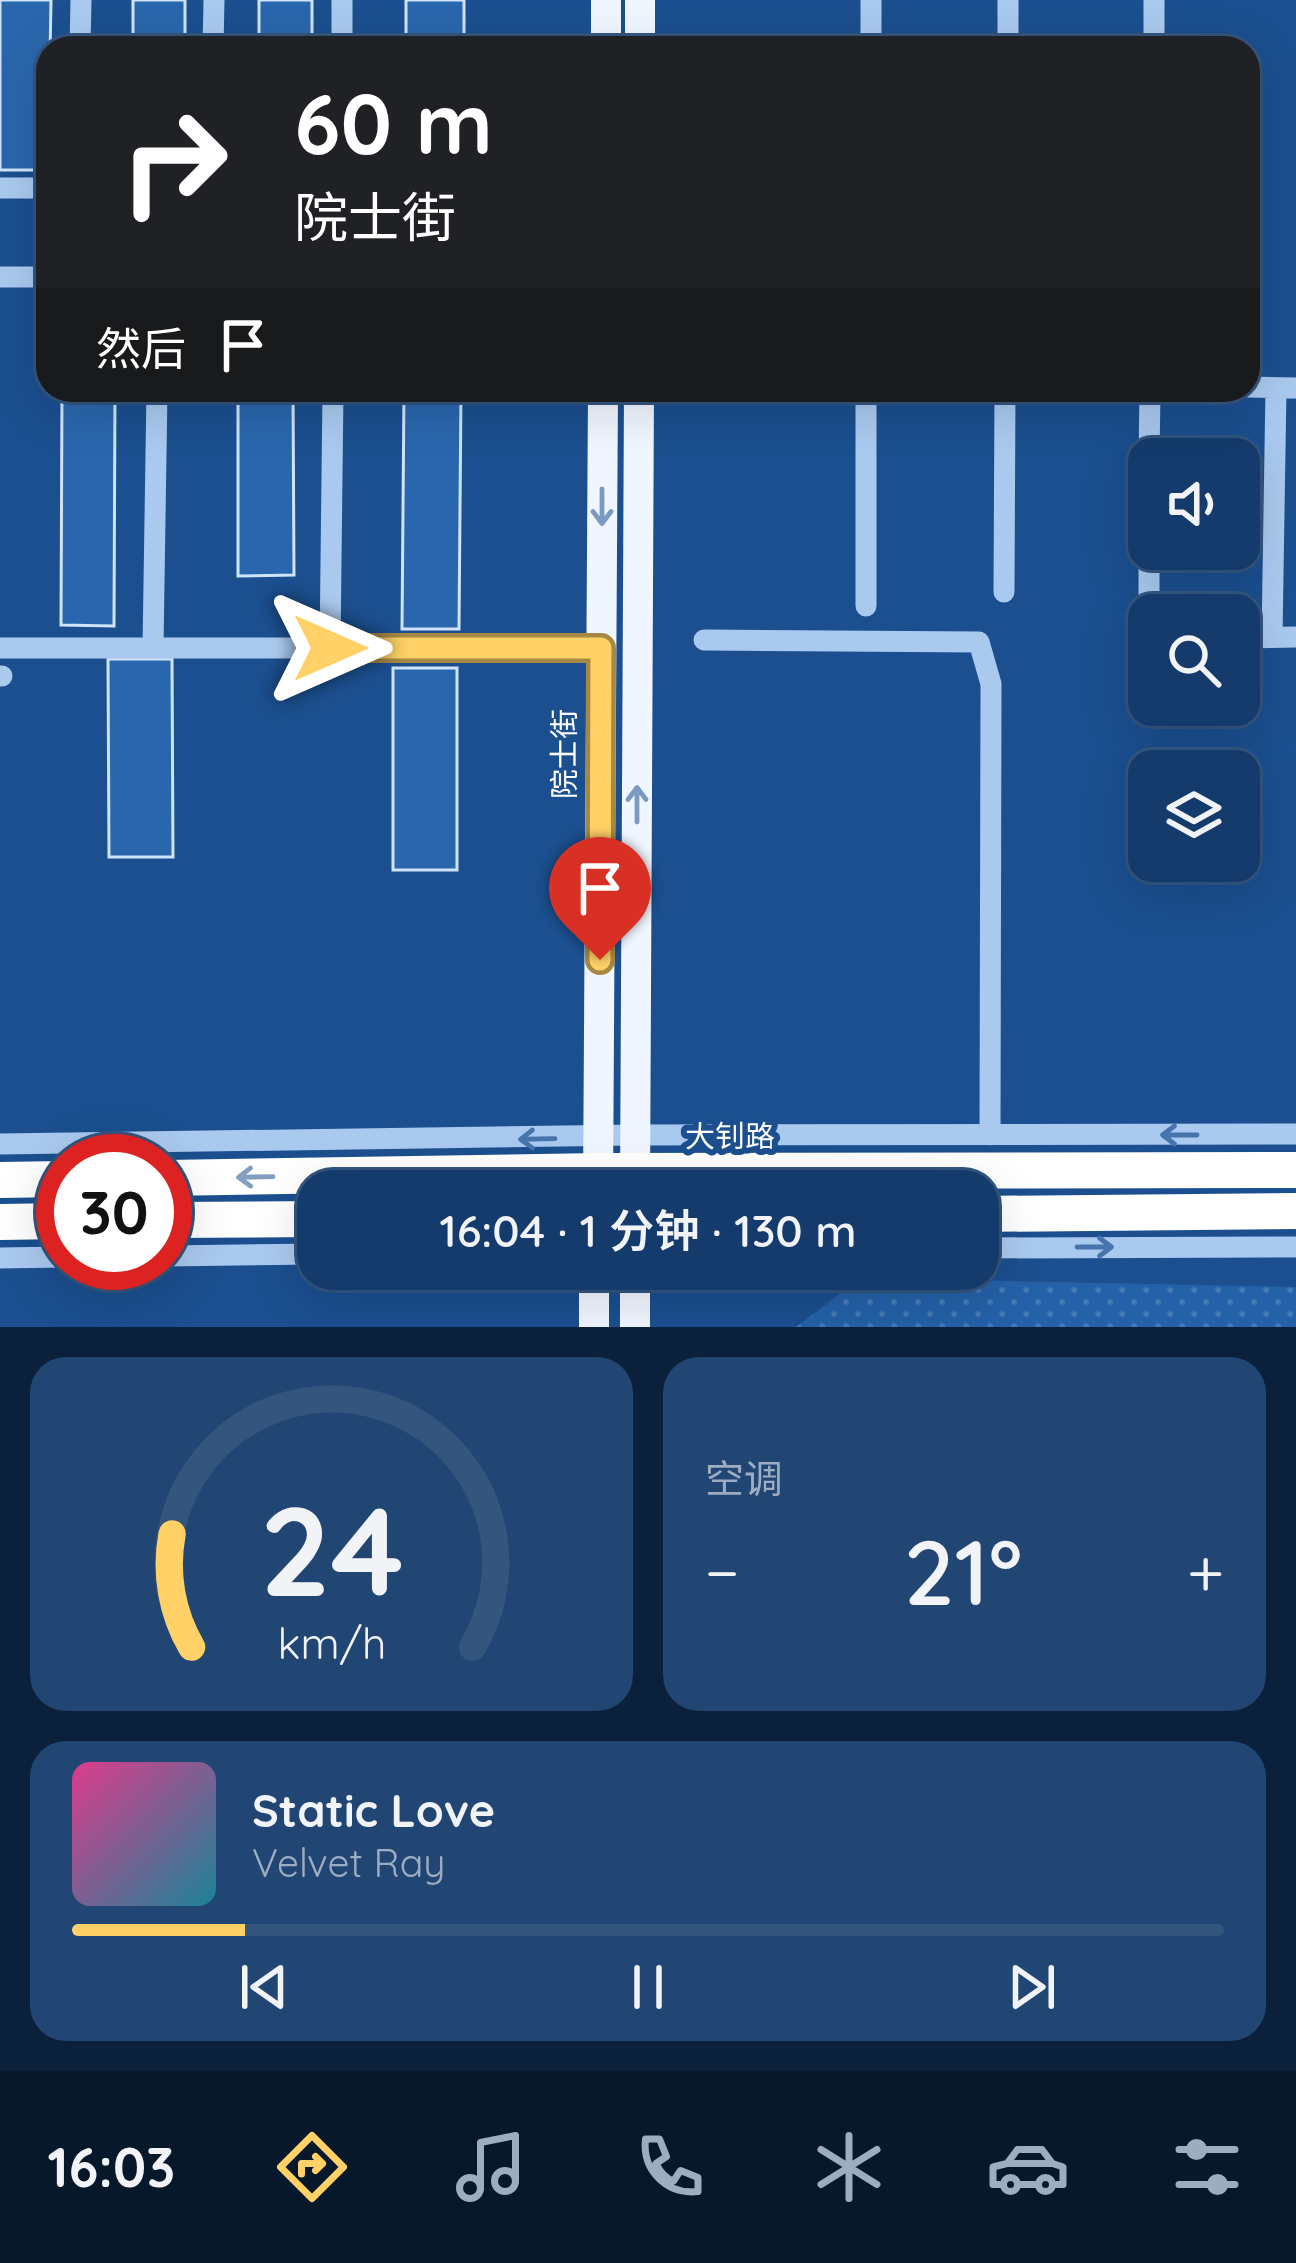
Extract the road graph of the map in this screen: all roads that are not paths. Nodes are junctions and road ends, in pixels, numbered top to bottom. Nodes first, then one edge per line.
1 (81, 0) edge
2 (214, 0) edge
3 (342, 0) edge
4 (607, 0) edge
5 (640, 0) edge
6 (871, 0) edge
7 (1008, 0) edge
8 (1154, 0) edge
9 (80, 36) edge
10 (213, 36) edge
11 (342, 36) edge
12 (606, 36) edge
13 (640, 36) edge
14 (871, 36) edge
15 (1008, 36) edge
16 (1154, 36) edge
17 (0, 188) edge
18 (36, 188) edge
19 (0, 277) edge
20 (36, 277) edge
21 (1286, 388) edge
22 (157, 402) edge
23 (333, 402) edge
24 (603, 402) edge
25 (639, 402) edge
26 (866, 402) edge
27 (1005, 402) edge
28 (1150, 402) edge
29 (1150, 438) edge
30 (1004, 592) dead end
31 (866, 607) dead end
32 (1296, 637) edge
33 (1260, 638) edge
34 (1272, 638) junction
35 (704, 640) dead end
36 (0, 648) edge
37 (153, 648) junction
38 (330, 648) junction
39 (601, 648) junction
40 (1296, 1135) edge
41 (635, 1136) junction
42 (990, 1136) junction
43 (0, 1144) edge
44 (550, 1170) edge
45 (613, 1170) edge
46 (615, 1170) edge
47 (1296, 1170) edge
48 (999, 1171) edge
49 (297, 1177) edge
50 (192, 1178) edge
51 (0, 1180) edge
52 (36, 1180) edge
53 (1296, 1211) edge
54 (999, 1214) edge
55 (297, 1219) edge
56 (192, 1220) edge
57 (36, 1221) edge
58 (0, 1222) edge
59 (1296, 1246) edge
60 (999, 1248) edge
61 (297, 1254) edge
62 (192, 1256) edge
63 (0, 1258) edge
64 (36, 1258) edge
65 (594, 1290) edge
66 (635, 1290) edge
67 (594, 1327) edge
68 (635, 1327) edge

1 - 9 street
2 - 10 street
3 - 11 street
4 - 12 main road
5 - 13 main road
6 - 14 street
7 - 15 street
8 - 16 street
17 - 18 street
19 - 20 street
21 - 34 street
22 - 37 street
23 - 38 street
24 -> 39 main road, 院士街
41 -> 25 main road
26 - 31 street
27 - 30 street
28 - 29 street
32 - 34 street
33 - 34 street
35 - 42 street
36 - 37 street
37 - 38 street
38 - 39 street
39 - 45 main road, 院士街
40 -> 42 street
41 - 42 street
41 - 46 main road
44 -> 43 street
47 - 48 highway, 大钊路
49 -> 50 highway, 大钊路
51 - 52 highway
53 - 54 highway
55 - 56 highway
57 - 58 highway
60 -> 59 street
61 - 62 street
63 - 64 street
65 - 67 main road
66 - 68 main road

